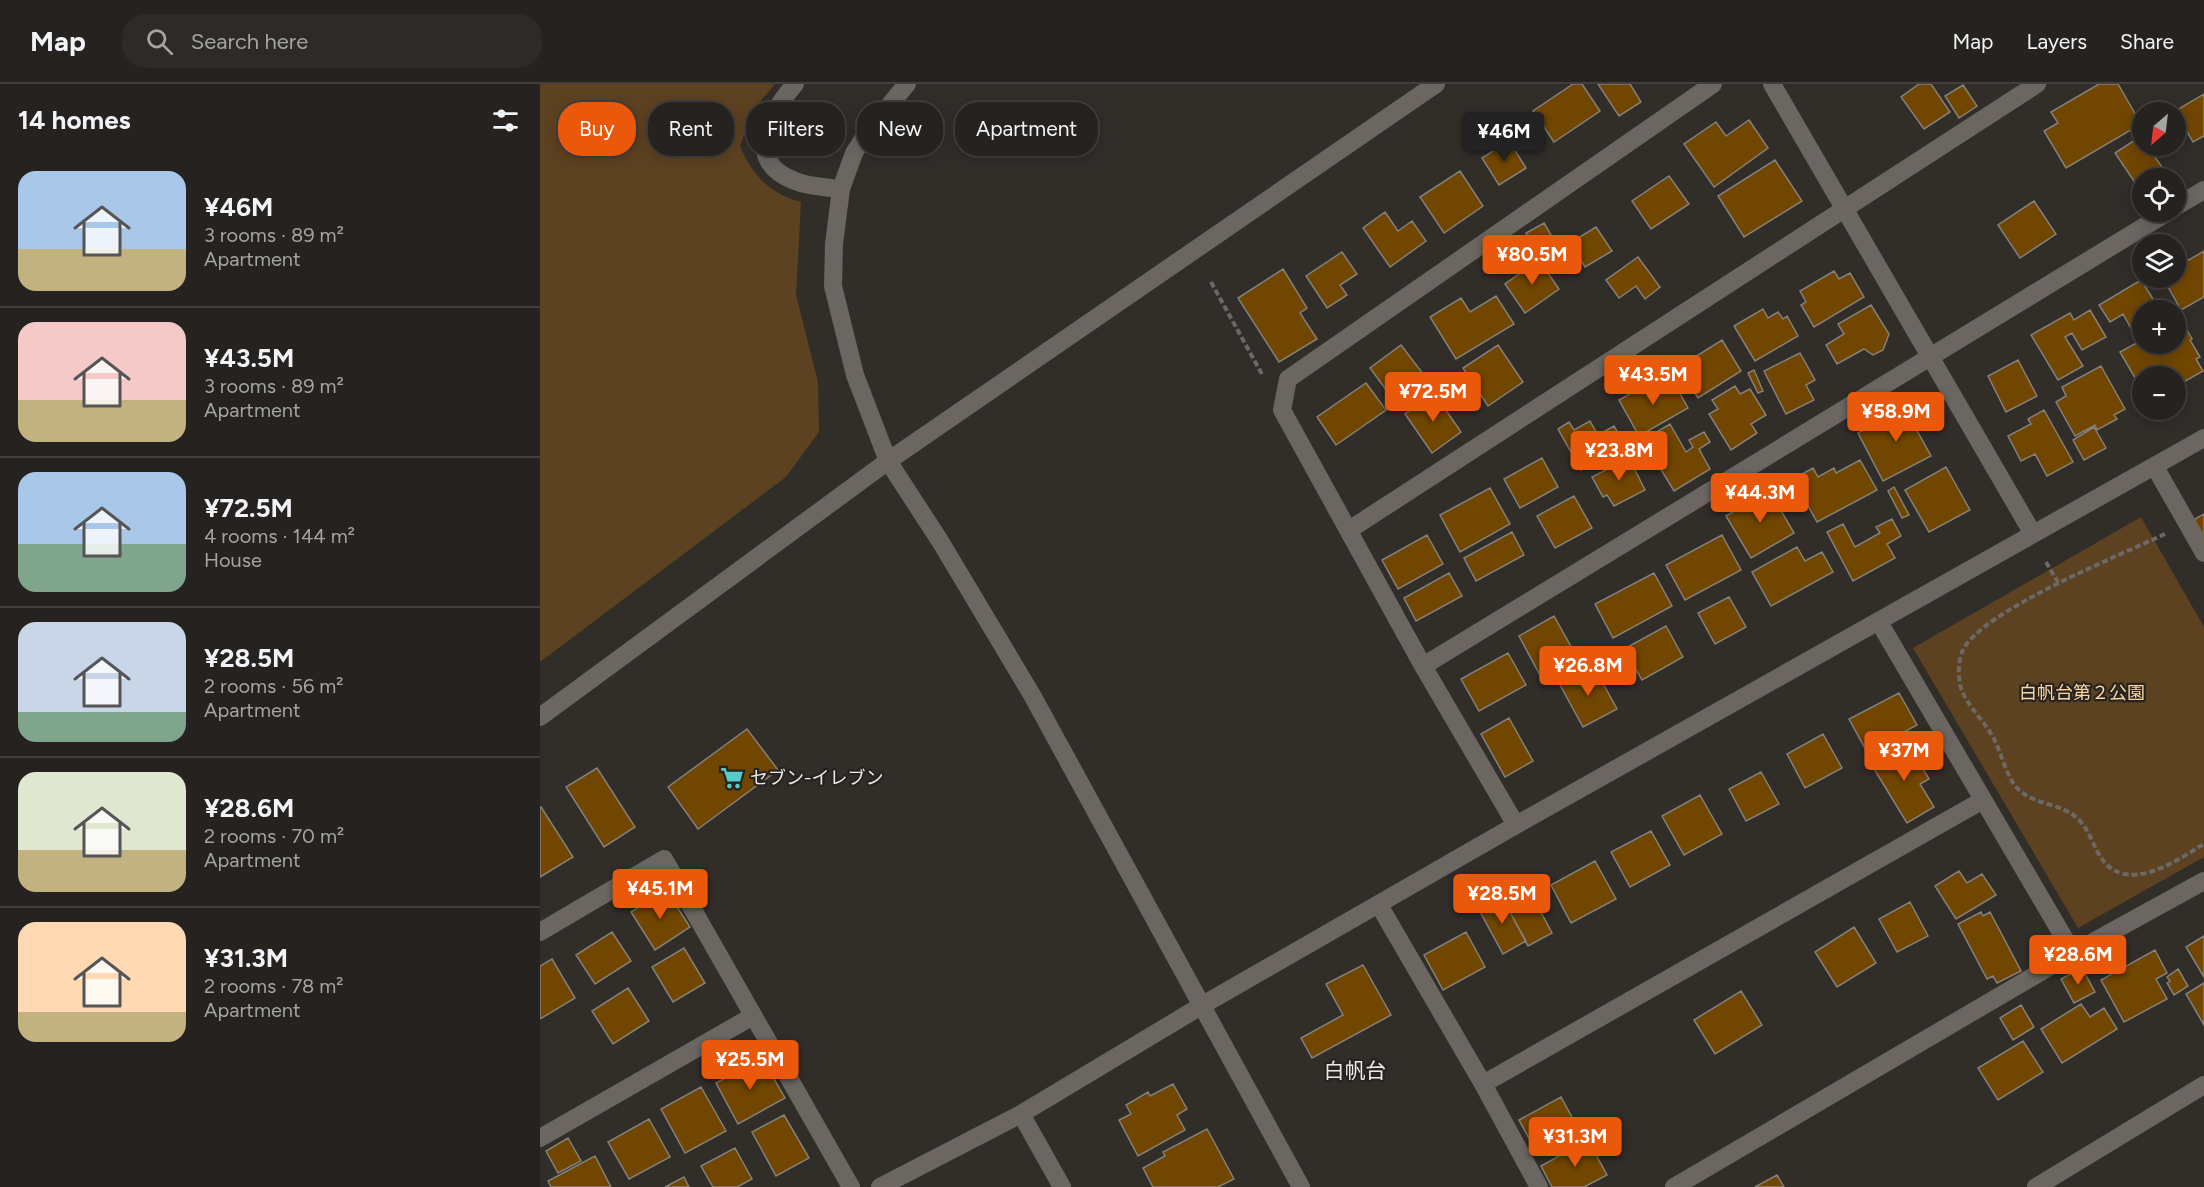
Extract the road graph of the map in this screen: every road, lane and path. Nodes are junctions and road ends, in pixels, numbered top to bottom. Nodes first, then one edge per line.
1 (795, 84) edge
2 (907, 84) edge
3 (1436, 84) edge
4 (1713, 84) edge
5 (1772, 84) edge
6 (2037, 84) edge
7 (841, 189) junction
8 (2204, 190) edge
9 (2186, 201) edge
10 (1847, 209) junction
11 (2151, 222) edge
12 (1210, 282) dead end
13 (1931, 355) junction
14 (1286, 389) junction
15 (2204, 438) edge
16 (888, 461) junction
17 (2155, 467) junction
18 (2185, 520) junction
19 (1349, 530) junction
20 (2032, 534) junction
21 (2204, 553) edge
22 (2046, 562) dead end
23 (2059, 584) junction
24 (1879, 622) junction
25 (1423, 666) junction
26 (540, 717) edge
27 (1983, 800) junction
28 (1516, 825) junction
29 (2204, 844) edge
30 (2204, 881) edge
31 (1379, 905) junction
32 (540, 932) edge
33 (2073, 953) junction
34 (1201, 1006) junction
35 (753, 1016) junction
36 (1483, 1084) junction
37 (2204, 1085) edge
38 (1021, 1114) junction
39 (540, 1137) edge
40 (851, 1187) edge
41 (880, 1187) edge
42 (1062, 1187) edge
43 (1301, 1187) edge
44 (1539, 1187) edge
45 (1674, 1187) edge
46 (2037, 1187) edge

1 - 7 street
2 - 7 street
3 - 16 street
4 - 14 street
5 - 10 street
6 - 10 street
7 - 16 street
8 - 9 street
10 - 13 street
10 - 19 street
11 - 13 street
12 - 14 path
13 - 20 street
13 - 25 street
14 - 19 street
15 - 17 street
16 - 26 street
16 - 34 street
17 - 18 street
17 - 20 street
18 - 21 street
18 - 23 path
19 - 25 street
20 - 24 street
22 - 23 path
23 - 29 path
24 - 27 street
24 - 28 street
25 - 28 street
27 - 33 street
27 - 36 street
28 - 31 street
30 - 33 street
31 - 34 street
31 - 36 street
32 - 35 street
33 - 45 street
34 - 38 street
34 - 43 street
35 - 39 street
35 - 40 street
36 - 44 street
37 - 46 street
38 - 41 street
38 - 42 street

